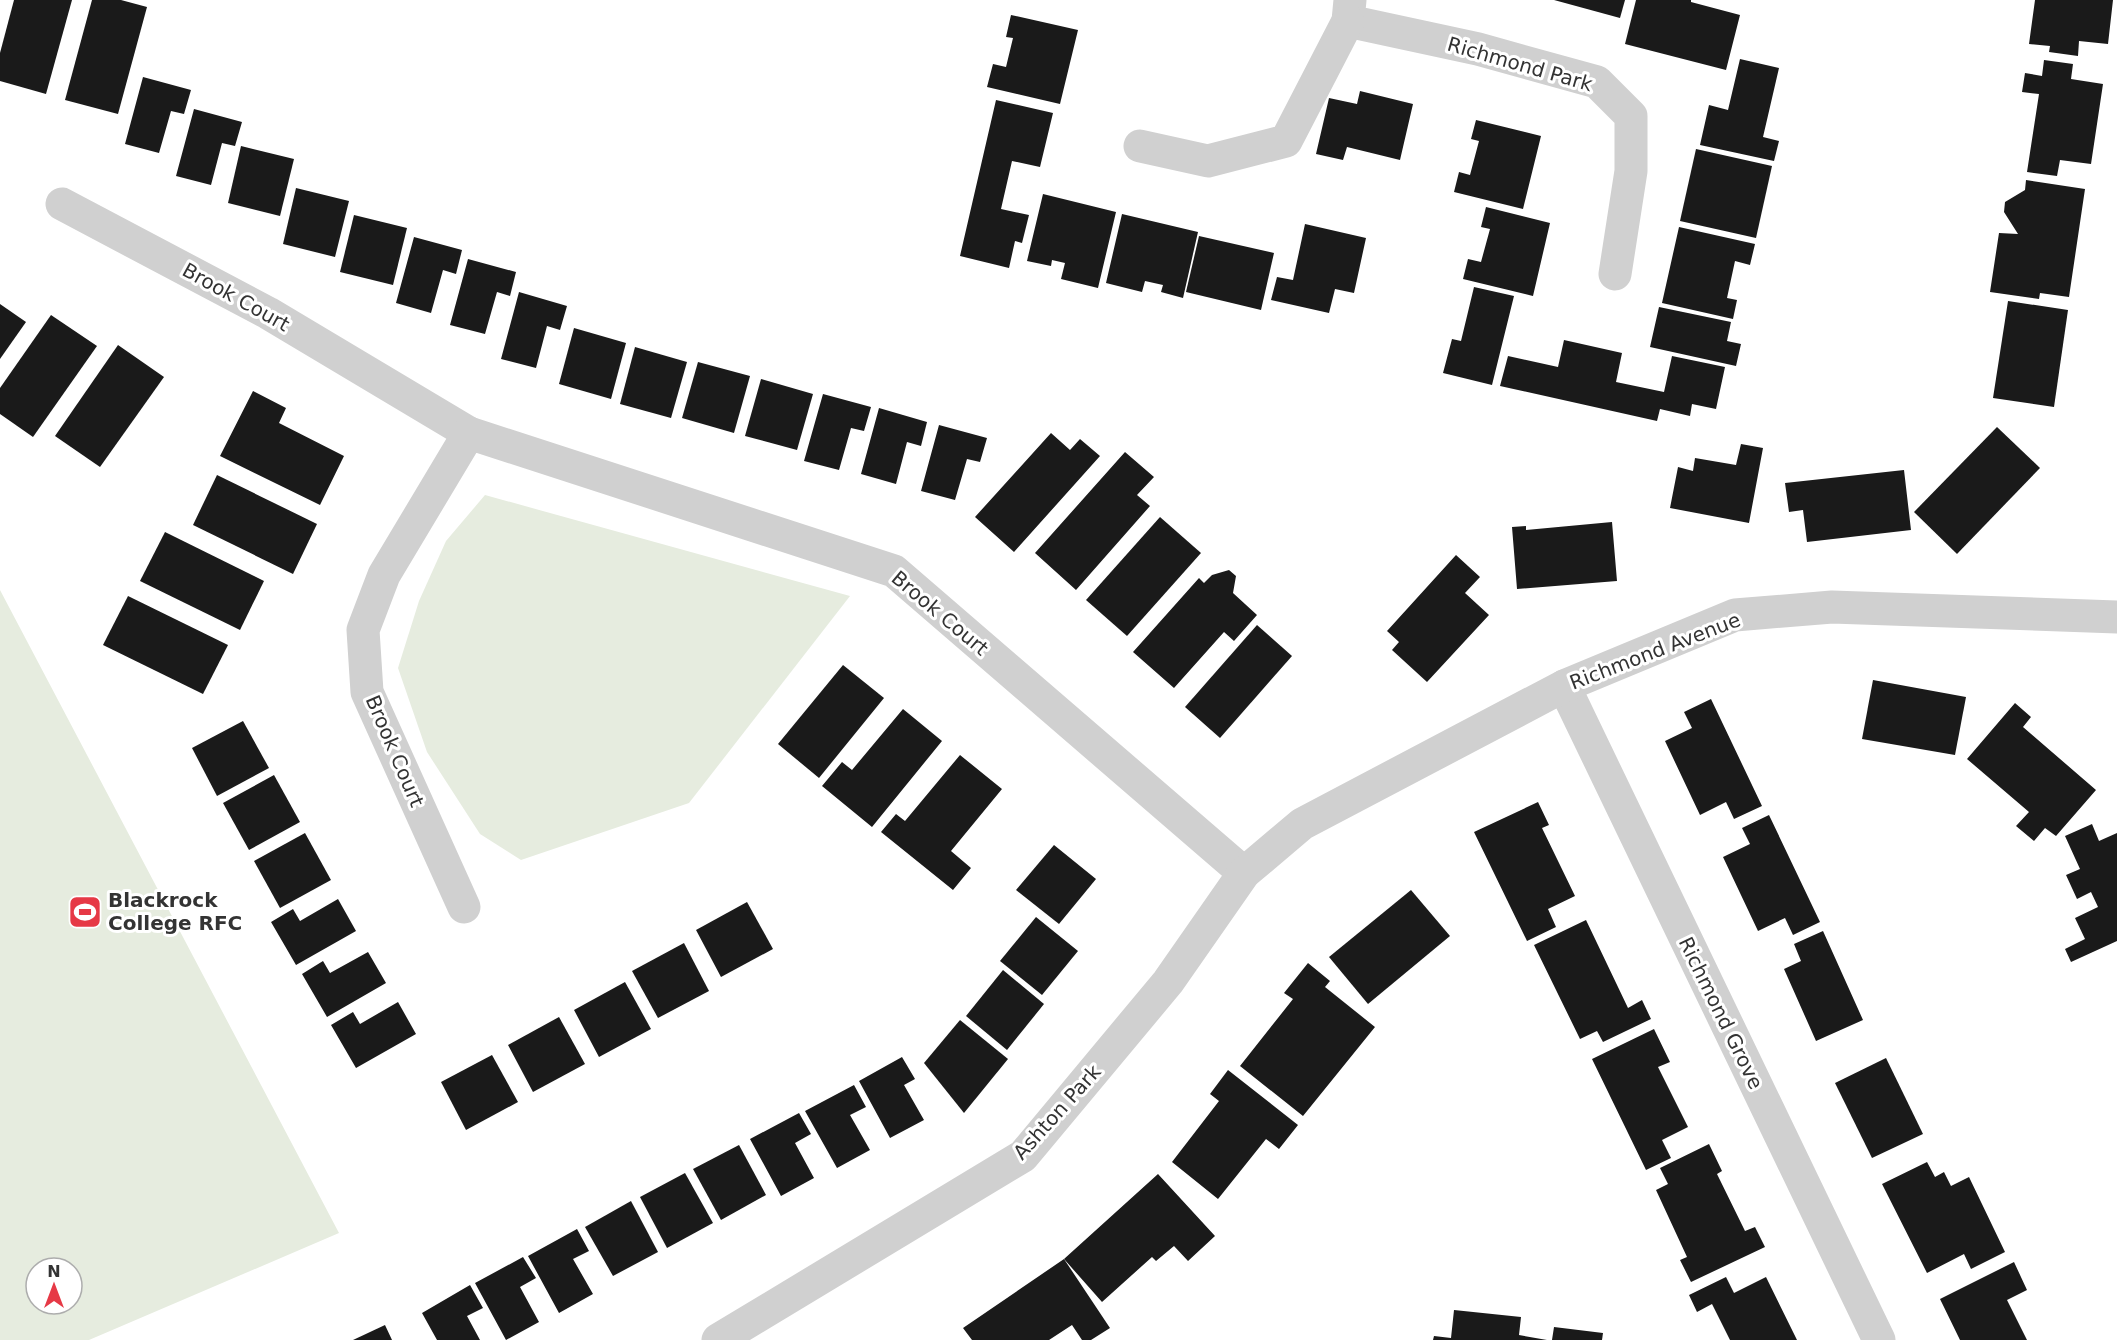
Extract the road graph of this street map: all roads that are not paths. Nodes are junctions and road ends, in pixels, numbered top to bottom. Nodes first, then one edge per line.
1 (1349, 11) edge
2 (1140, 146) dead end
3 (62, 204) dead end
4 (1616, 274) dead end
5 (469, 433) junction
6 (2117, 617) edge
7 (1564, 686) junction
8 (1244, 873) junction
9 (464, 907) dead end
10 (718, 1340) edge
11 (1879, 1340) edge

1 - 2 street, Richmond Park
1 - 4 street, Richmond Park
3 - 5 street, Brook Court
5 - 8 street, Brook Court
5 - 9 street, Brook Court
6 - 7 street, Richmond Avenue
7 - 8 street, Richmond Avenue
7 - 11 street, Richmond Grove
8 - 10 street, Ashton Park

